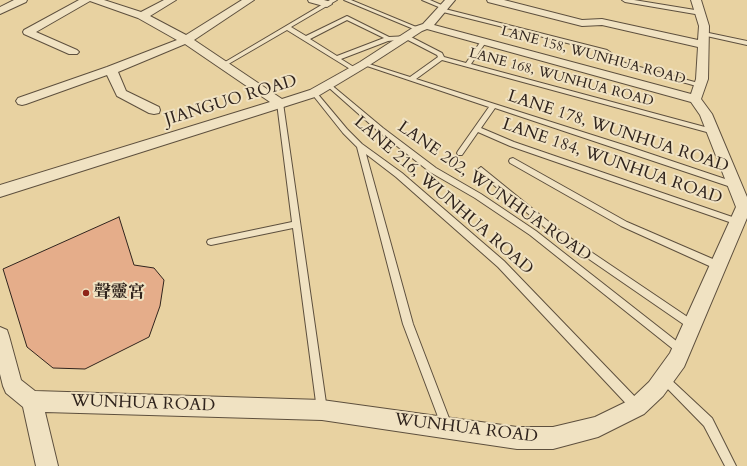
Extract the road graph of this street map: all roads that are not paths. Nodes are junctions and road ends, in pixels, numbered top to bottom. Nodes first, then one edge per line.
1 (22, 0) edge
2 (86, 0) edge
3 (94, 0) edge
4 (171, 0) edge
5 (249, 0) edge
6 (313, 0) edge
7 (347, 0) edge
8 (425, 0) edge
9 (492, 0) edge
10 (625, 0) edge
11 (331, 2) edge
12 (445, 6) edge
13 (698, 6) edge
14 (0, 11) edge
15 (142, 16) junction
16 (287, 27) junction
17 (422, 27) junction
18 (407, 37) junction
19 (305, 39) junction
20 (389, 39) junction
21 (703, 39) junction
22 (186, 40) junction
23 (483, 42) junction
24 (747, 43) edge
25 (72, 52) dead end
26 (337, 58) junction
27 (441, 58) junction
28 (467, 65) junction
29 (223, 66) junction
30 (360, 67) junction
31 (111, 70) junction
32 (411, 79) junction
33 (329, 85) junction
34 (698, 92) junction
35 (314, 93) junction
36 (22, 101) dead end
37 (280, 104) junction
38 (493, 106) junction
39 (154, 110) dead end
40 (477, 129) junction
41 (714, 132) junction
42 (360, 146) junction
43 (460, 153) dead end
44 (514, 161) dead end
45 (481, 170) dead end
46 (734, 185) junction
47 (0, 191) edge
48 (743, 212) edge
49 (297, 224) junction
50 (211, 242) dead end
51 (719, 266) junction
52 (692, 325) junction
53 (0, 336) edge
54 (681, 350) junction
55 (663, 378) junction
56 (32, 400) junction
57 (637, 407) junction
58 (322, 410) junction
59 (448, 428) junction
60 (47, 466) edge
61 (731, 466) edge

1 - 14 street
2 - 25 street
3 - 15 street
4 - 15 street
5 - 22 street
6 - 11 street
7 - 17 lane
8 - 12 lane
9 - 21 street
10 - 13 lane
11 - 16 lane
12 - 17 street, JIANGUO ROAD
12 - 34 lane
13 - 21 street
15 - 22 street
16 - 19 lane, LANE 178, WUNHUA ROAD
16 - 29 lane
17 - 18 street, JIANGUO ROAD
17 - 23 street, LANE 158, WUNHUA ROAD
18 - 20 lane
18 - 27 lane, LANE 168, WUNHUA ROAD
18 - 30 street, JIANGUO ROAD
19 - 20 lane
19 - 26 lane, LANE 178, WUNHUA ROAD
20 - 26 lane
21 - 24 lane
21 - 34 street
22 - 29 street
22 - 31 street
23 - 28 lane
23 - 34 street, LANE 158, WUNHUA ROAD
26 - 30 lane, LANE 178, WUNHUA ROAD
27 - 28 lane, LANE 168, WUNHUA ROAD
27 - 32 lane
28 - 41 lane, LANE 168, WUNHUA ROAD
29 - 37 street
30 - 32 lane, LANE 178, WUNHUA ROAD
30 - 33 street, JIANGUO ROAD
31 - 36 street
31 - 39 street
32 - 38 lane, LANE 178, WUNHUA ROAD
33 - 35 street, JIANGUO ROAD
33 - 54 lane, LANE 202, WUNHUA ROAD
34 - 41 street
35 - 37 street, JIANGUO ROAD
35 - 42 lane, LANE 216, WUNHUA ROAD
37 - 47 street, JIANGUO ROAD
37 - 49 lane
38 - 40 lane
38 - 46 lane, LANE 178, WUNHUA ROAD
40 - 43 lane
40 - 48 lane, LANE 184, WUNHUA ROAD
41 - 46 street
42 - 57 lane, LANE 216, WUNHUA ROAD
42 - 59 lane
44 - 51 lane
45 - 52 lane
46 - 48 street
48 - 51 street, WUNHUA ROAD
49 - 50 lane
49 - 58 lane
51 - 52 street, WUNHUA ROAD
52 - 54 street, WUNHUA ROAD
53 - 56 street
54 - 55 street, WUNHUA ROAD
55 - 57 street, WUNHUA ROAD
55 - 61 lane
56 - 58 street, WUNHUA ROAD
56 - 60 street
57 - 59 street, WUNHUA ROAD
58 - 59 street, WUNHUA ROAD

